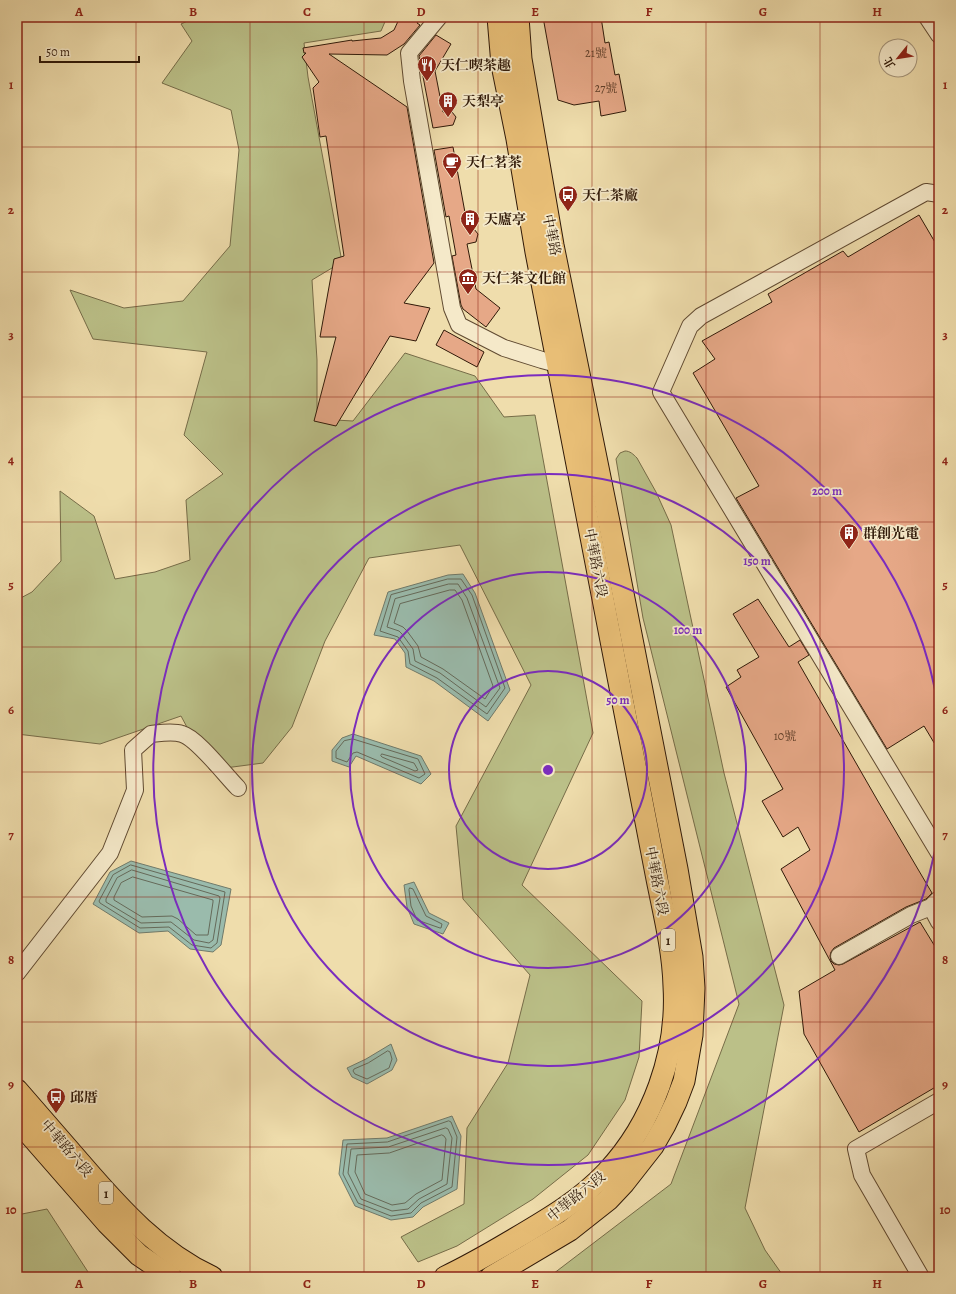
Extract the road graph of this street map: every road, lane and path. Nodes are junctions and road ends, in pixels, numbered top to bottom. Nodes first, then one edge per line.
1 (439, 17) edge
2 (498, 17) edge
3 (518, 17) edge
4 (927, 17) edge
5 (939, 34) edge
6 (530, 165) junction
7 (939, 194) edge
8 (557, 364) junction
9 (571, 382) junction
10 (585, 505) joint
11 (609, 522) joint
12 (238, 788) dead end
13 (939, 853) edge
14 (935, 903) edge
15 (939, 922) edge
16 (839, 956) dead end
17 (17, 973) edge
18 (17, 1090) edge
19 (939, 1101) edge
20 (17, 1120) edge
21 (114, 1216) junction
22 (171, 1277) edge
23 (212, 1277) edge
24 (445, 1277) edge
25 (491, 1277) edge
26 (921, 1277) edge

1 - 8 street
2 - 6 main road, 中華路 / 1
3 - 6 main road, 中華路 / 1
4 - 5 street
6 - 8 main road, 中華路 / 1
6 - 9 main road, 中華路 / 1
7 - 13 street
8 - 9 main road, 中華路 / 1
9 - 10 main road, 中華路 / 1
9 - 11 main road, 中華路 / 1
10 - 24 main road, 中華路六段 / 1
11 - 25 main road, 中華路六段 / 1
12 - 17 street
14 - 15 street
14 - 16 street
18 - 21 main road, 中華路六段 / 1
19 - 26 street
20 - 21 main road, 中華路六段 / 1
21 - 22 main road, 中華路六段 / 1
21 - 23 main road, 中華路六段 / 1

